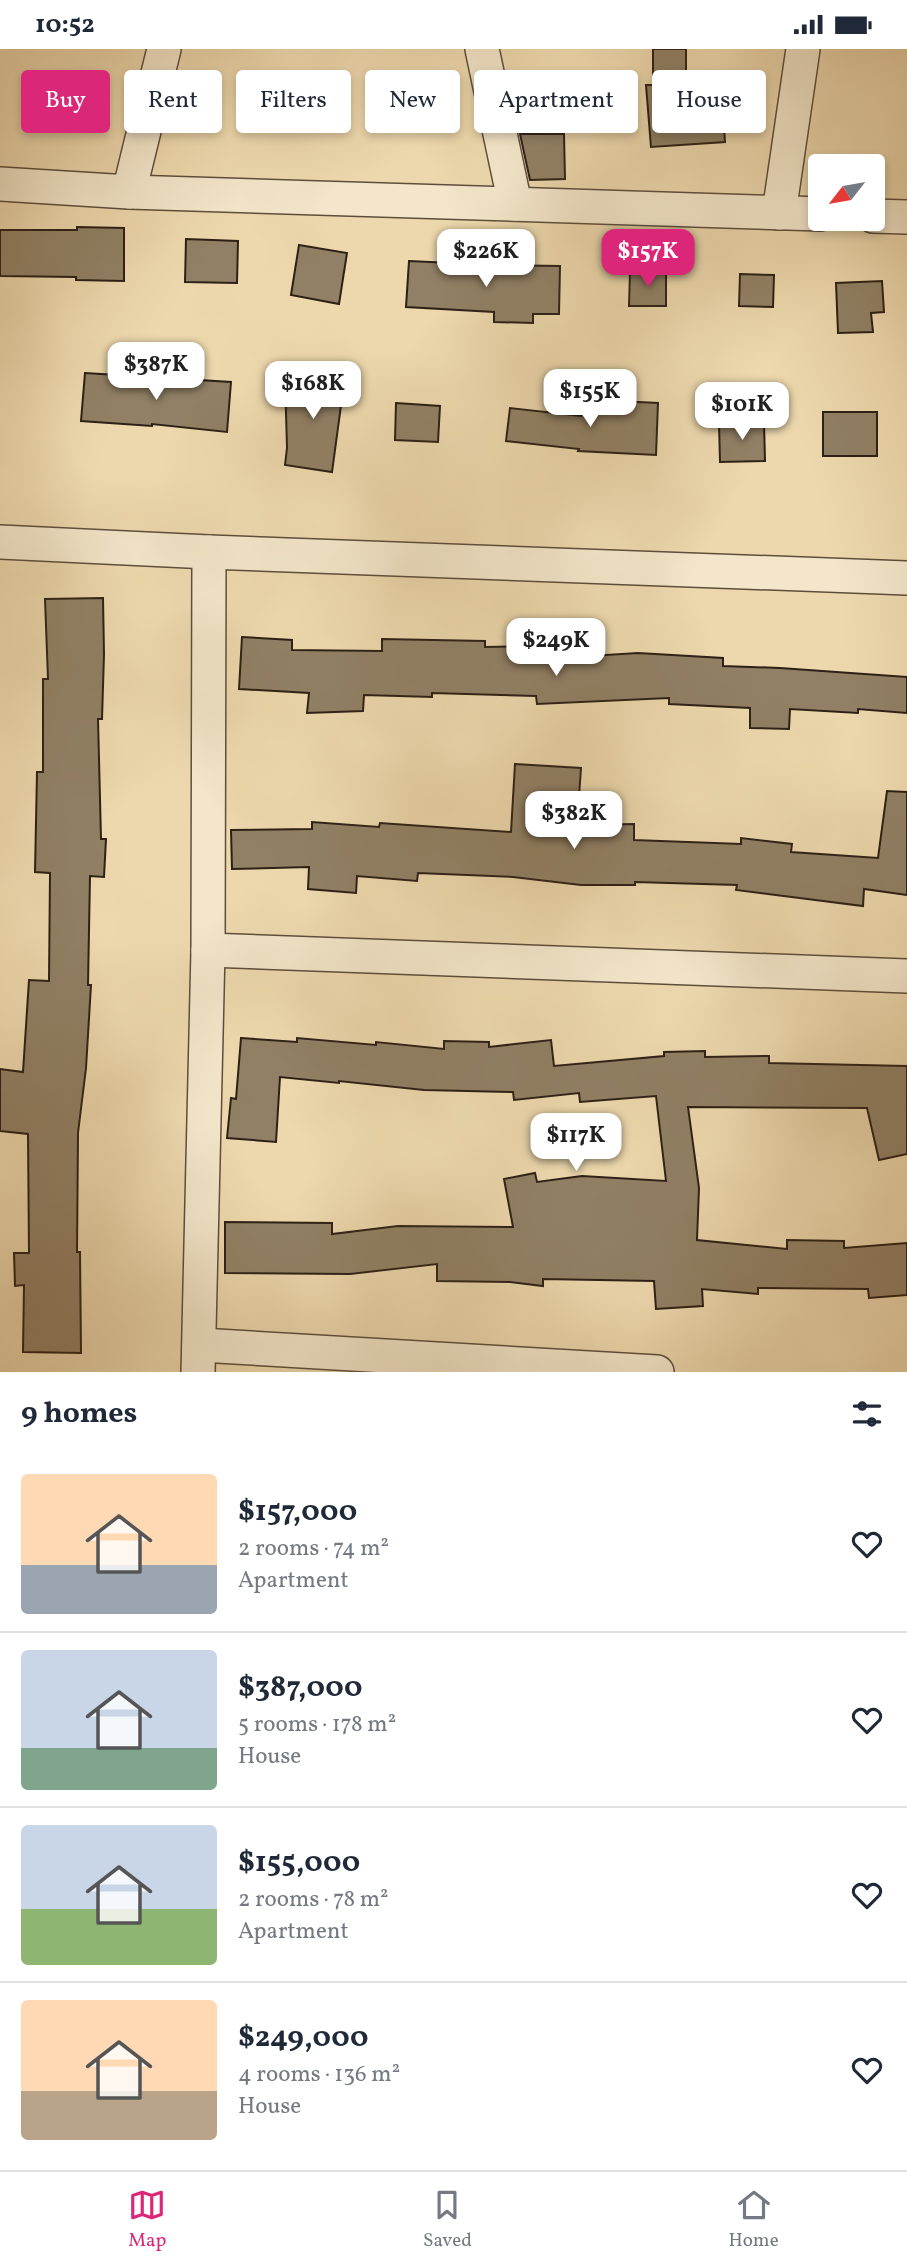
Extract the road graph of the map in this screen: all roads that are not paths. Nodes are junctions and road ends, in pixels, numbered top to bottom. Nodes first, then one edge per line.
1 (164, 49) edge
2 (482, 49) edge
3 (803, 49) edge
4 (0, 184) edge
5 (129, 192) junction
6 (515, 204) junction
7 (779, 213) junction
8 (808, 214) edge
9 (886, 216) edge
10 (907, 217) edge
11 (0, 542) edge
12 (209, 552) junction
13 (907, 578) edge
14 (208, 950) junction
15 (907, 976) edge
16 (199, 1358) edge
17 (657, 1372) edge

1 - 5 street
2 - 6 street
3 - 7 street
4 - 5 street
5 - 6 street
6 - 7 street
7 - 8 street
9 - 10 street
11 - 12 street
12 - 13 street
12 - 14 street
14 - 15 street
14 - 16 street
16 - 17 street

